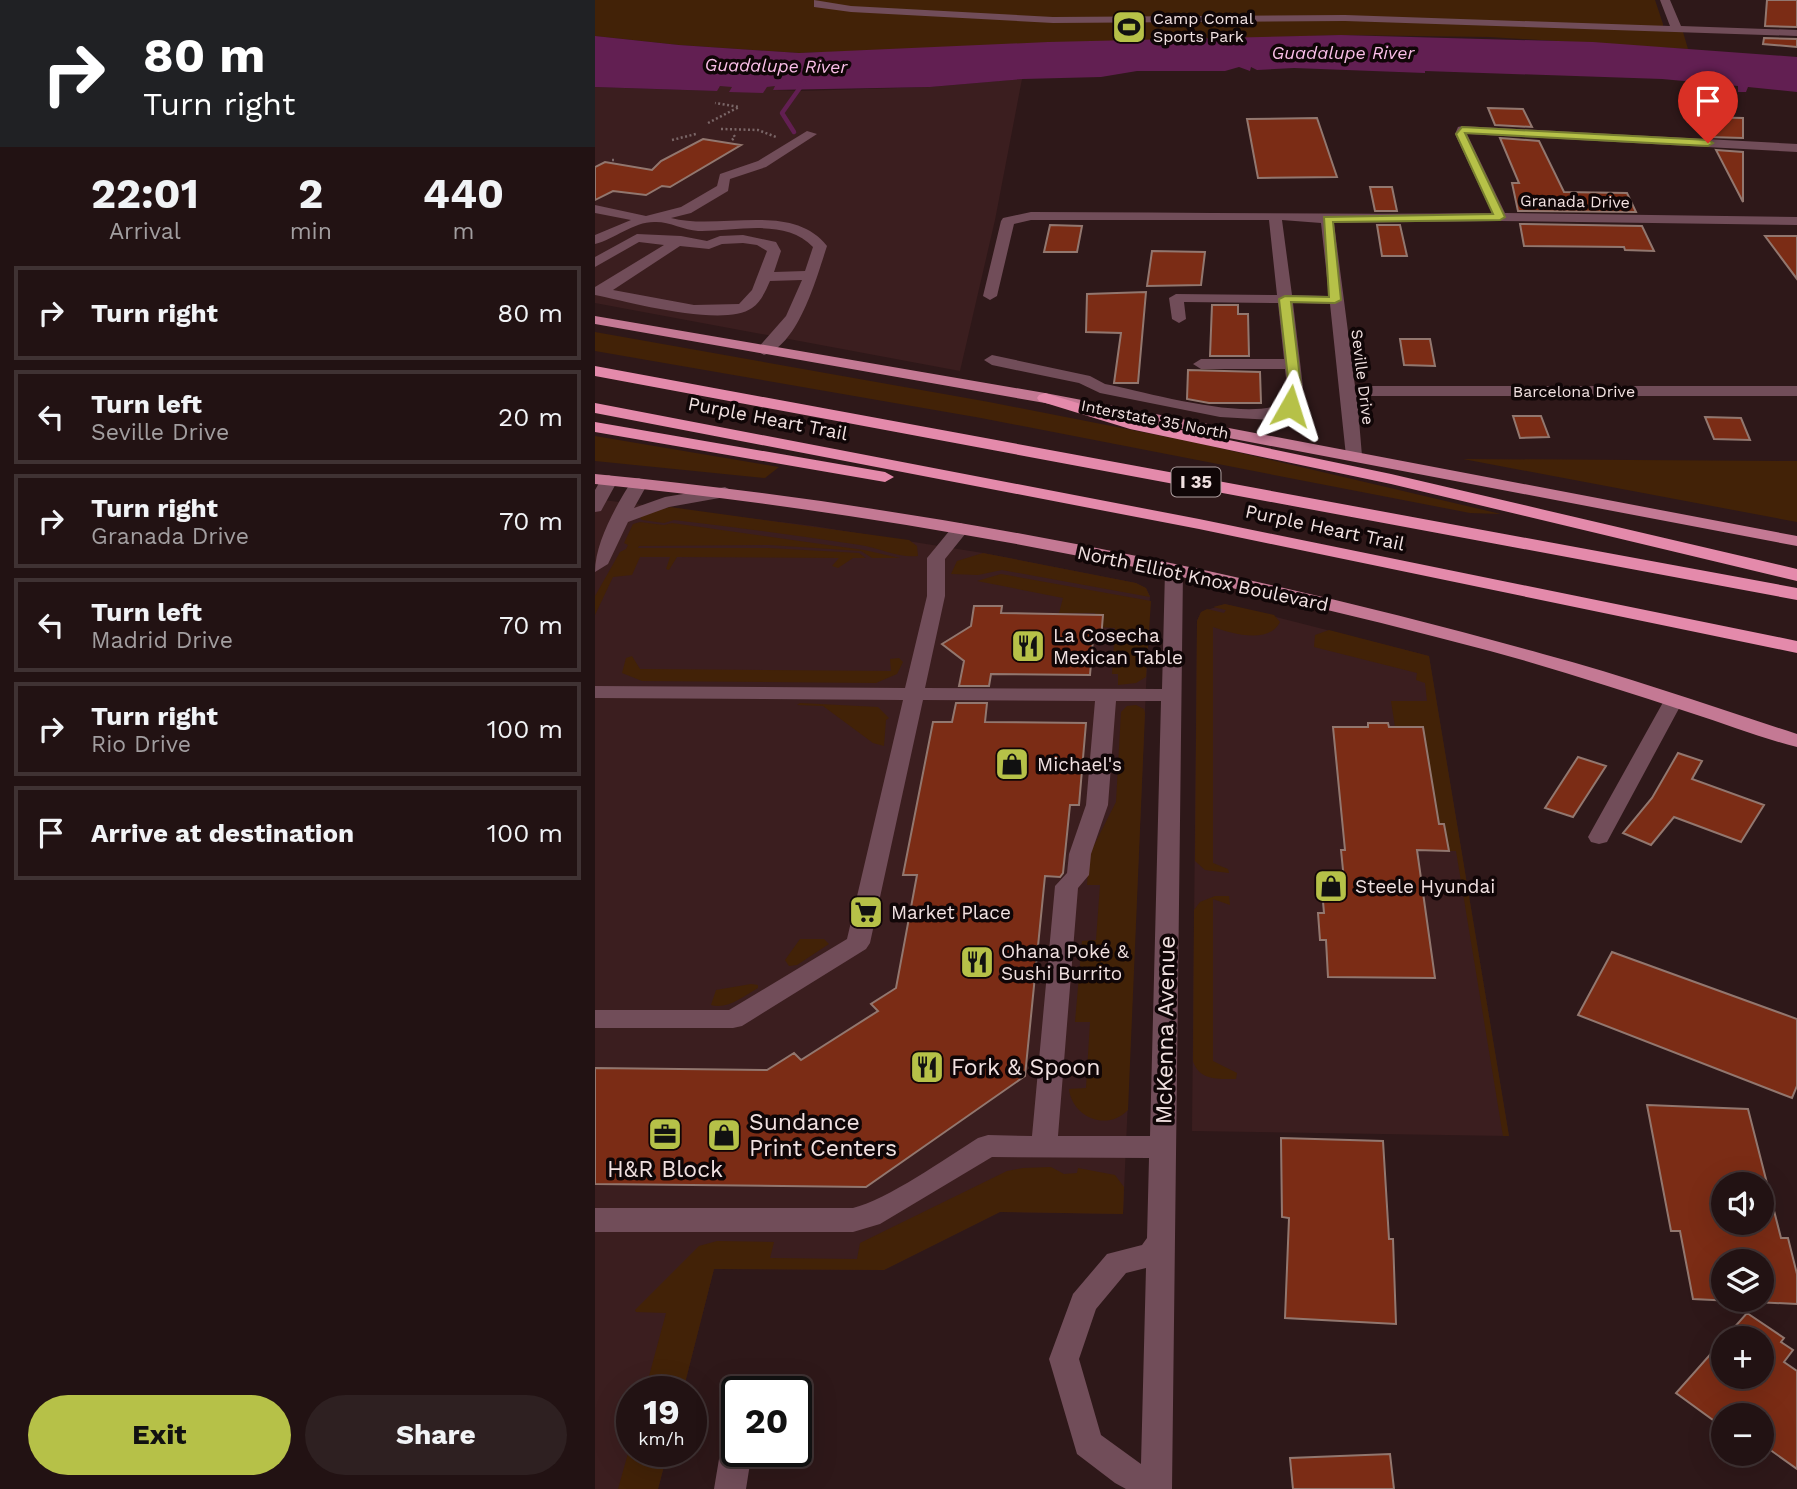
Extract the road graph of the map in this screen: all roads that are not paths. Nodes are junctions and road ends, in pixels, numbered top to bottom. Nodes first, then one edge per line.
1 (819, 0) edge
2 (1665, 0) edge
3 (1677, 29) junction
4 (1797, 33) edge
5 (811, 134) dead end
6 (1792, 148) edge
7 (1797, 161) edge
8 (601, 196) dead end
9 (595, 209) edge
10 (620, 214) junction
11 (1275, 216) junction
12 (1500, 217) junction
13 (652, 219) junction
14 (1327, 219) junction
15 (1797, 221) edge
16 (696, 227) junction
17 (595, 240) edge
18 (679, 242) junction
19 (595, 263) edge
20 (810, 275) junction
21 (765, 277) junction
22 (598, 291) edge
23 (991, 296) dead end
24 (1285, 299) junction
25 (1335, 300) junction
26 (1179, 319) dead end
27 (595, 320) edge
28 (764, 349) junction
29 (992, 360) dead end
30 (1201, 365) dead end
31 (1293, 365) junction
32 (595, 371) edge
33 (1350, 391) junction
34 (1797, 391) edge
35 (1045, 398) junction
36 (595, 408) edge
37 (595, 428) edge
38 (1354, 456) junction
39 (602, 480) edge
40 (639, 483) junction
41 (725, 492) junction
42 (595, 507) edge
43 (621, 519) junction
44 (1199, 524) junction
45 (961, 527) junction
46 (1797, 541) edge
47 (595, 566) edge
48 (1174, 571) junction
49 (1797, 575) edge
50 (1797, 594) edge
51 (1794, 647) edge
52 (595, 692) edge
53 (914, 693) junction
54 (1106, 695) junction
55 (1171, 695) junction
56 (1673, 701) junction
57 (1797, 741) edge
58 (1599, 837) dead end
59 (595, 1019) edge
60 (1044, 1146) junction
61 (1163, 1147) junction
62 (595, 1220) edge
63 (1161, 1241) junction
64 (734, 1467) edge
65 (1156, 1488) edge
66 (730, 1489) edge

1 - 3 street
2 - 3 street
3 - 4 street
5 - 13 street
6 - 7 street
6 - 12 street
8 - 10 street
9 - 10 street
10 - 13 street
11 - 14 street, Granada Drive
11 - 23 street, Granada Drive
11 - 24 street
12 - 14 street, Granada Drive
12 - 15 street, Granada Drive
13 - 16 street
13 - 17 street
14 - 25 street, Seville Drive
16 - 18 street
16 - 20 street
18 - 19 street
18 - 21 street
18 - 22 street
20 - 21 street
20 - 28 street
21 - 22 street
24 - 25 street
24 - 26 street
24 - 31 street
25 - 33 street, Seville Drive
27 - 28 main road, Interstate 35 North
28 - 35 main road, Interstate 35 North
29 - 31 street
30 - 31 street
32 - 50 highway, Purple Heart Trail / I 35
33 - 34 street, Barcelona Drive
33 - 38 street, Seville Drive
35 - 38 main road, Interstate 35 North
35 - 49 highway
36 - 44 highway, Purple Heart Trail / I 35
37 - 44 highway
38 - 46 main road, Interstate 35 North
39 - 40 main road, North Elliot Knox Boulevard
39 - 42 street
40 - 41 main road, North Elliot Knox Boulevard
40 - 43 street
41 - 43 street
41 - 45 main road, North Elliot Knox Boulevard
43 - 47 street
44 - 51 highway, Purple Heart Trail / I 35
45 - 48 main road, North Elliot Knox Boulevard
45 - 53 street
48 - 55 street, McKenna Avenue
48 - 56 main road, North Elliot Knox Boulevard
52 - 53 street
53 - 54 street
53 - 59 street
54 - 55 street
54 - 60 street
55 - 61 street, McKenna Avenue
56 - 57 main road, North Elliot Knox Boulevard
56 - 58 street
60 - 61 street
60 - 62 street
61 - 63 street, McKenna Avenue
63 - 65 street, McKenna Avenue
63 - 65 street
64 - 66 street

